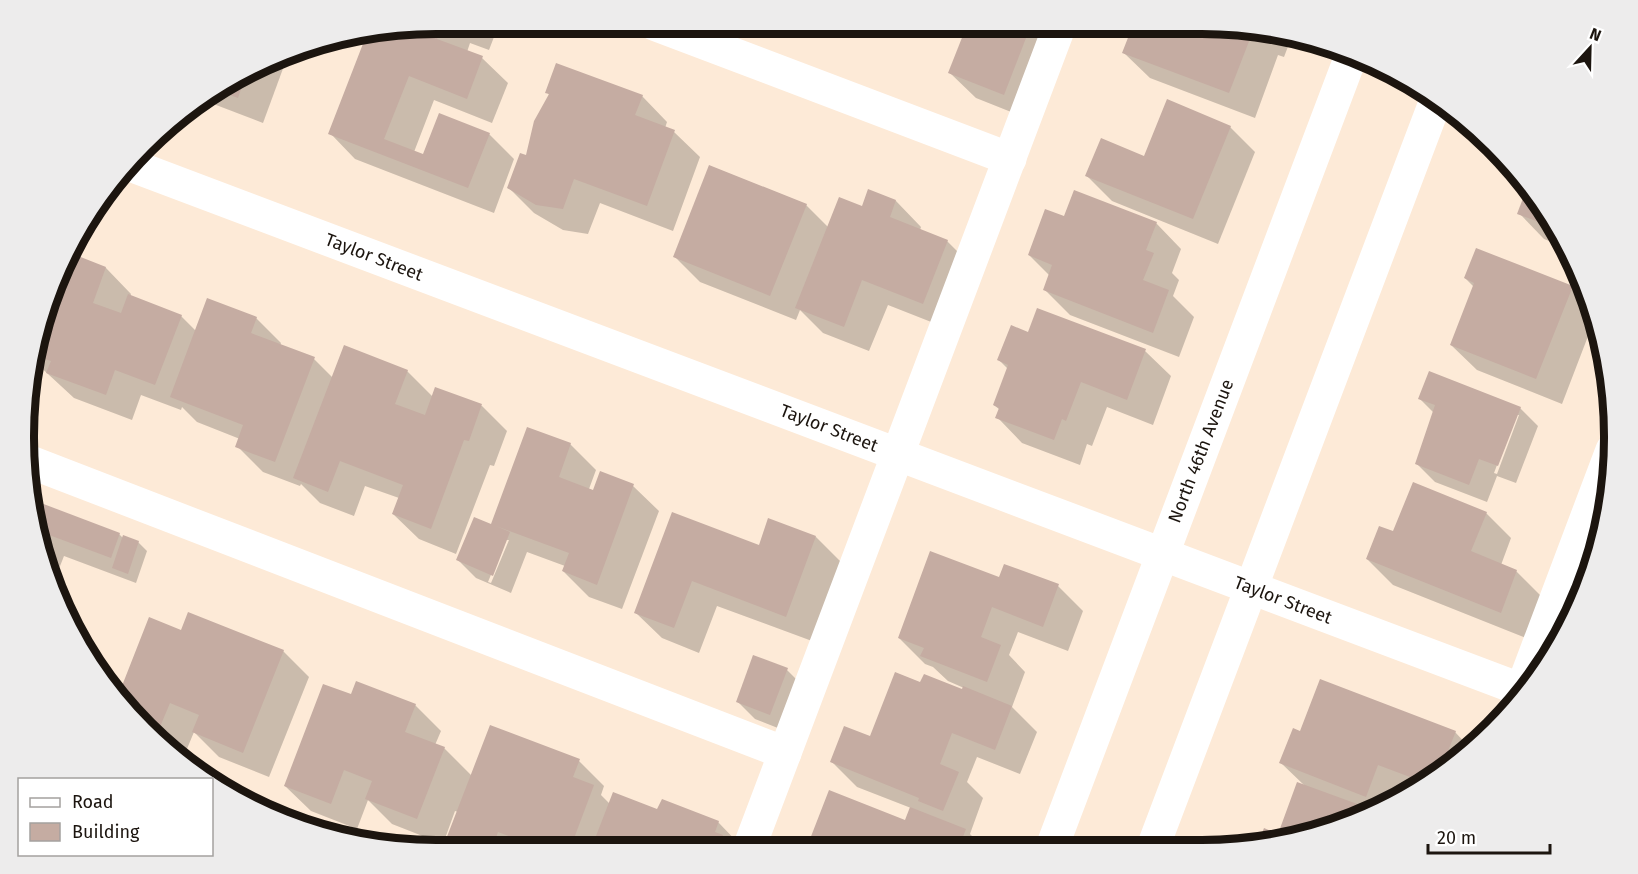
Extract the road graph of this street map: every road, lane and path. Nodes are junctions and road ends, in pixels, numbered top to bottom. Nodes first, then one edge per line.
1 (680, 34) edge
2 (1057, 34) edge
3 (1348, 63) edge
4 (1433, 108) edge
5 (1010, 159) junction
6 (138, 168) edge
7 (898, 454) junction
8 (35, 464) edge
9 (1601, 479) edge
10 (1162, 554) junction
11 (1252, 588) junction
12 (1531, 668) edge
13 (1513, 691) edge
14 (785, 753) junction
15 (752, 840) edge
16 (1055, 840) edge
17 (1156, 840) edge

1 - 5 street
2 - 5 street
3 - 10 street, North 46th Avenue
4 - 11 street
5 - 7 street
6 - 7 street, Taylor Street
7 - 10 street, Taylor Street
7 - 14 street
8 - 14 street
9 - 12 street
10 - 11 street, Taylor Street
10 - 16 street, North 46th Avenue
11 - 13 street, Taylor Street
11 - 17 street
14 - 15 street

